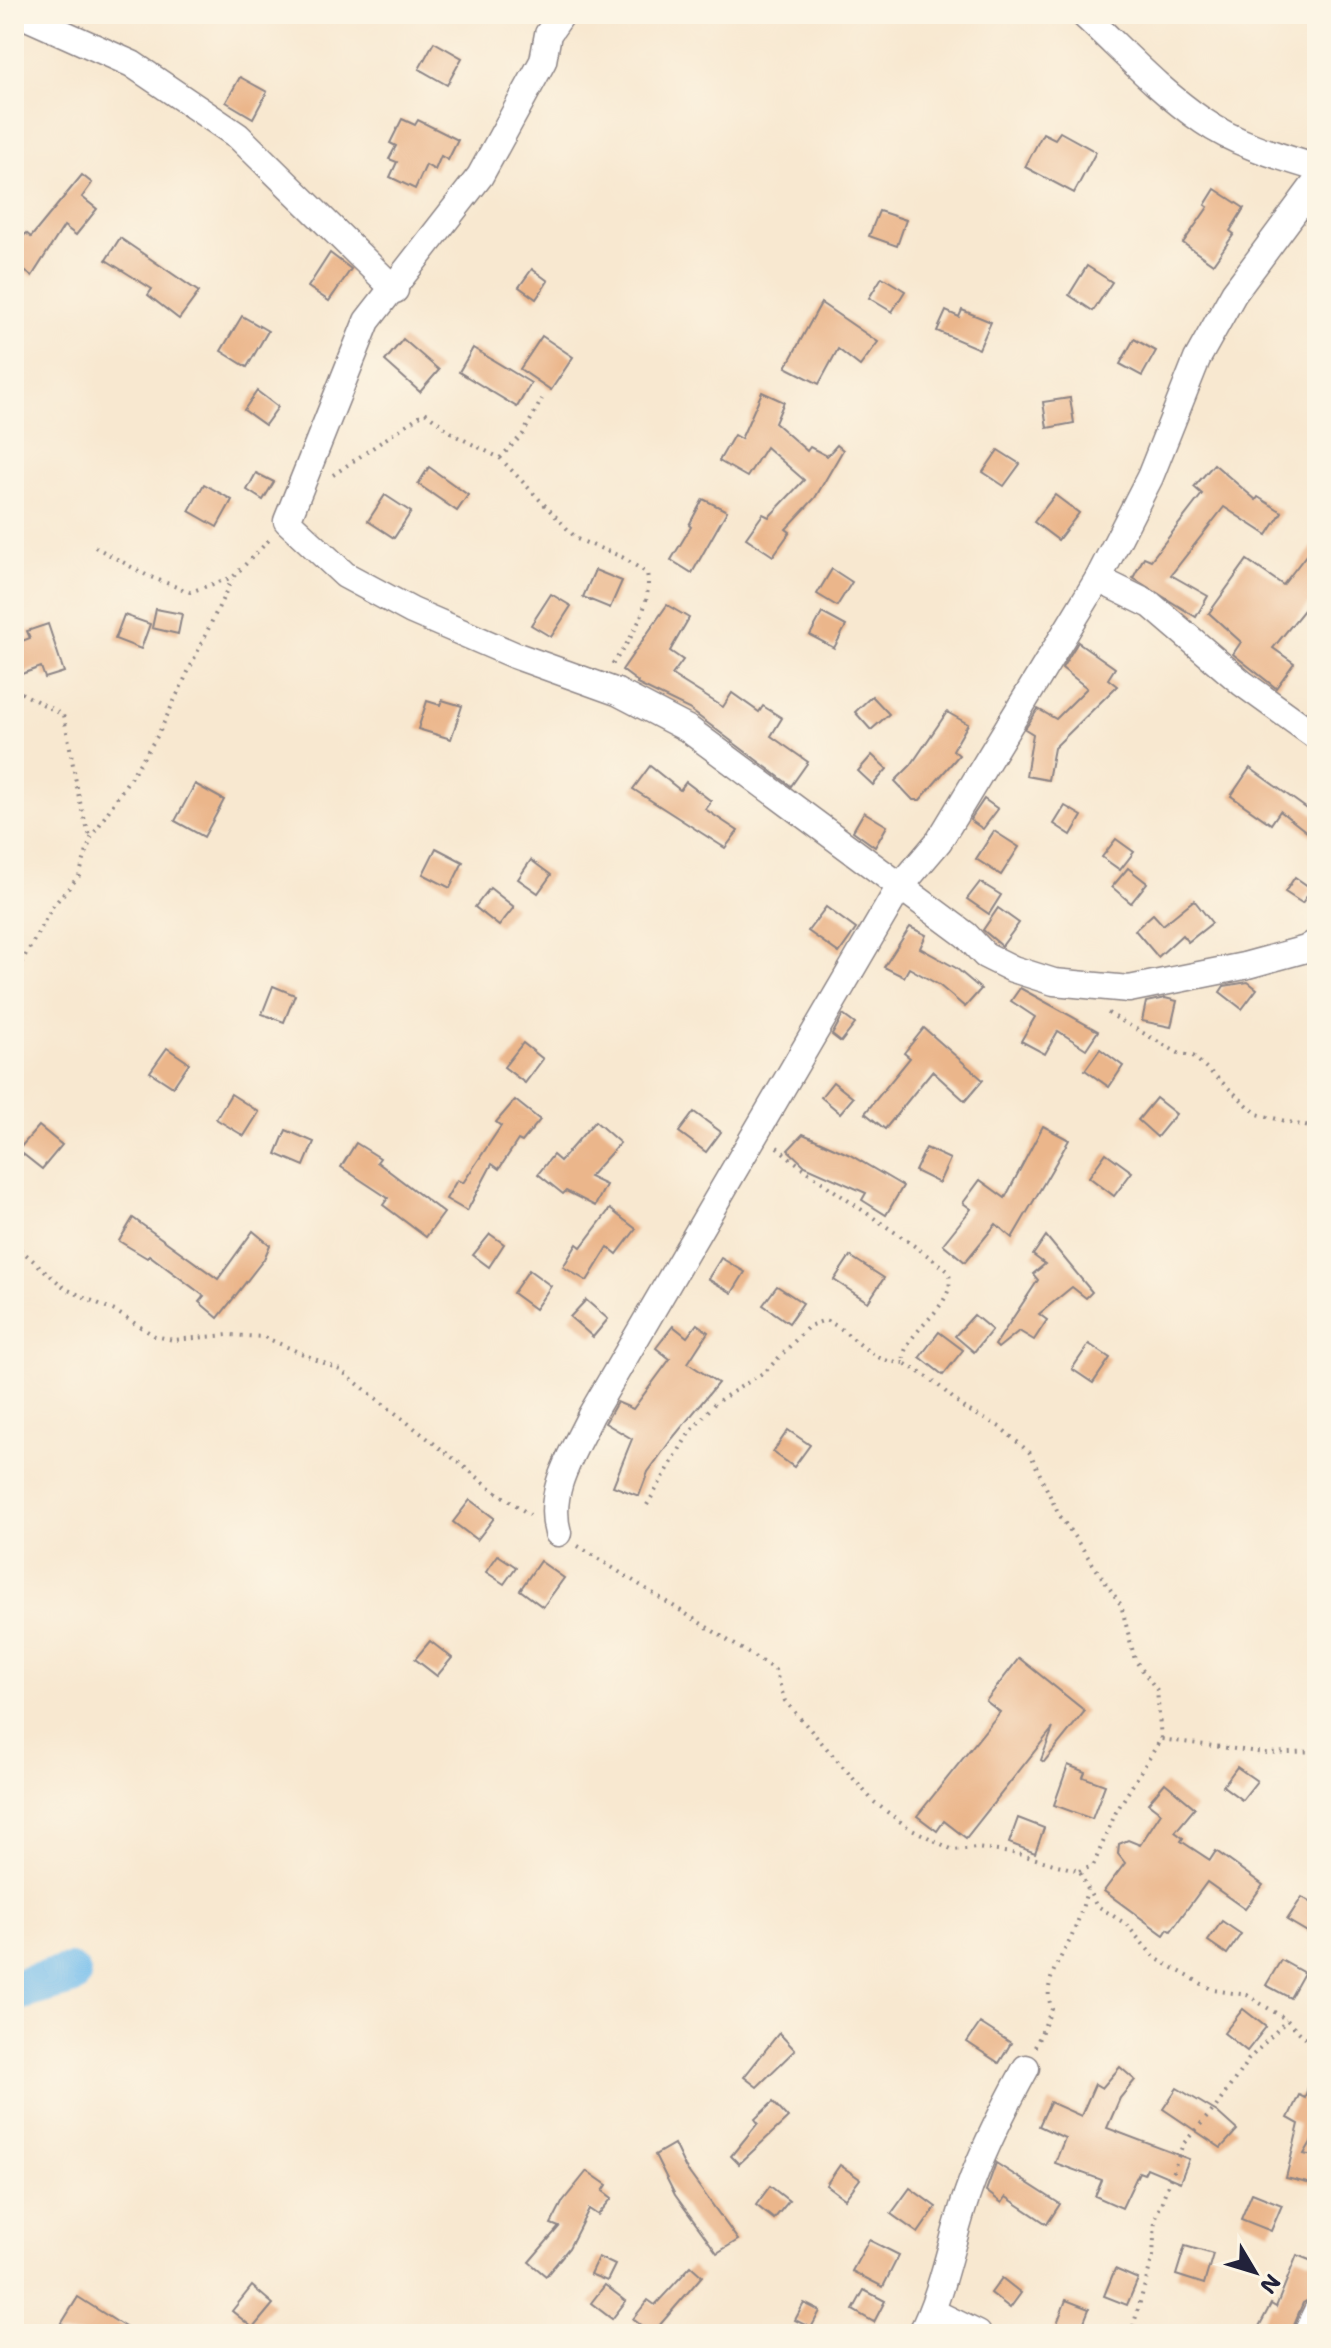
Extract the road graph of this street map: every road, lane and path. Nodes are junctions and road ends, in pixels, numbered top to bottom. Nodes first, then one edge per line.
1 (20, 14) edge
2 (562, 14) edge
3 (1083, 14) edge
4 (1317, 168) edge
5 (1317, 181) edge
6 (395, 290) junction
7 (542, 399) dead end
8 (500, 458) junction
9 (327, 479) dead end
10 (287, 521) junction
11 (95, 547) dead end
12 (233, 577) junction
13 (1098, 579) junction
14 (14, 689) edge
15 (617, 692) junction
16 (1317, 737) edge
17 (91, 838) junction
18 (899, 888) junction
19 (1317, 942) edge
20 (14, 977) edge
21 (1104, 1011) dead end
22 (771, 1109) junction
23 (1317, 1129) edge
24 (14, 1244) edge
25 (904, 1363) junction
26 (647, 1505) dead end
27 (558, 1533) junction
28 (1161, 1739) junction
29 (1317, 1751) edge
30 (1079, 1871) junction
31 (1087, 1890) junction
32 (1287, 2020) junction
33 (1317, 2050) edge
34 (1026, 2068) joint
35 (1317, 2311) edge
36 (927, 2323) edge
37 (978, 2334) edge
38 (1131, 2334) edge
39 (1306, 2334) edge

1 - 6 street
2 - 6 street
3 - 4 street
5 - 13 street
6 - 10 street
7 - 8 path
8 - 9 path
8 - 15 path
10 - 12 path
10 - 15 street
11 - 12 path
12 - 17 path
13 - 16 street
13 - 18 street
14 - 17 path
15 - 18 street
17 - 20 path
18 - 19 street
18 - 22 street
21 - 23 path
22 - 25 path
22 - 27 street
24 - 27 path
25 - 26 path
25 - 28 path
27 - 30 path
28 - 29 path
28 - 30 path
30 - 31 path
31 - 32 path
31 - 34 path
32 - 33 path
32 - 38 path
34 - 36 street
35 - 39 street
36 - 37 street

